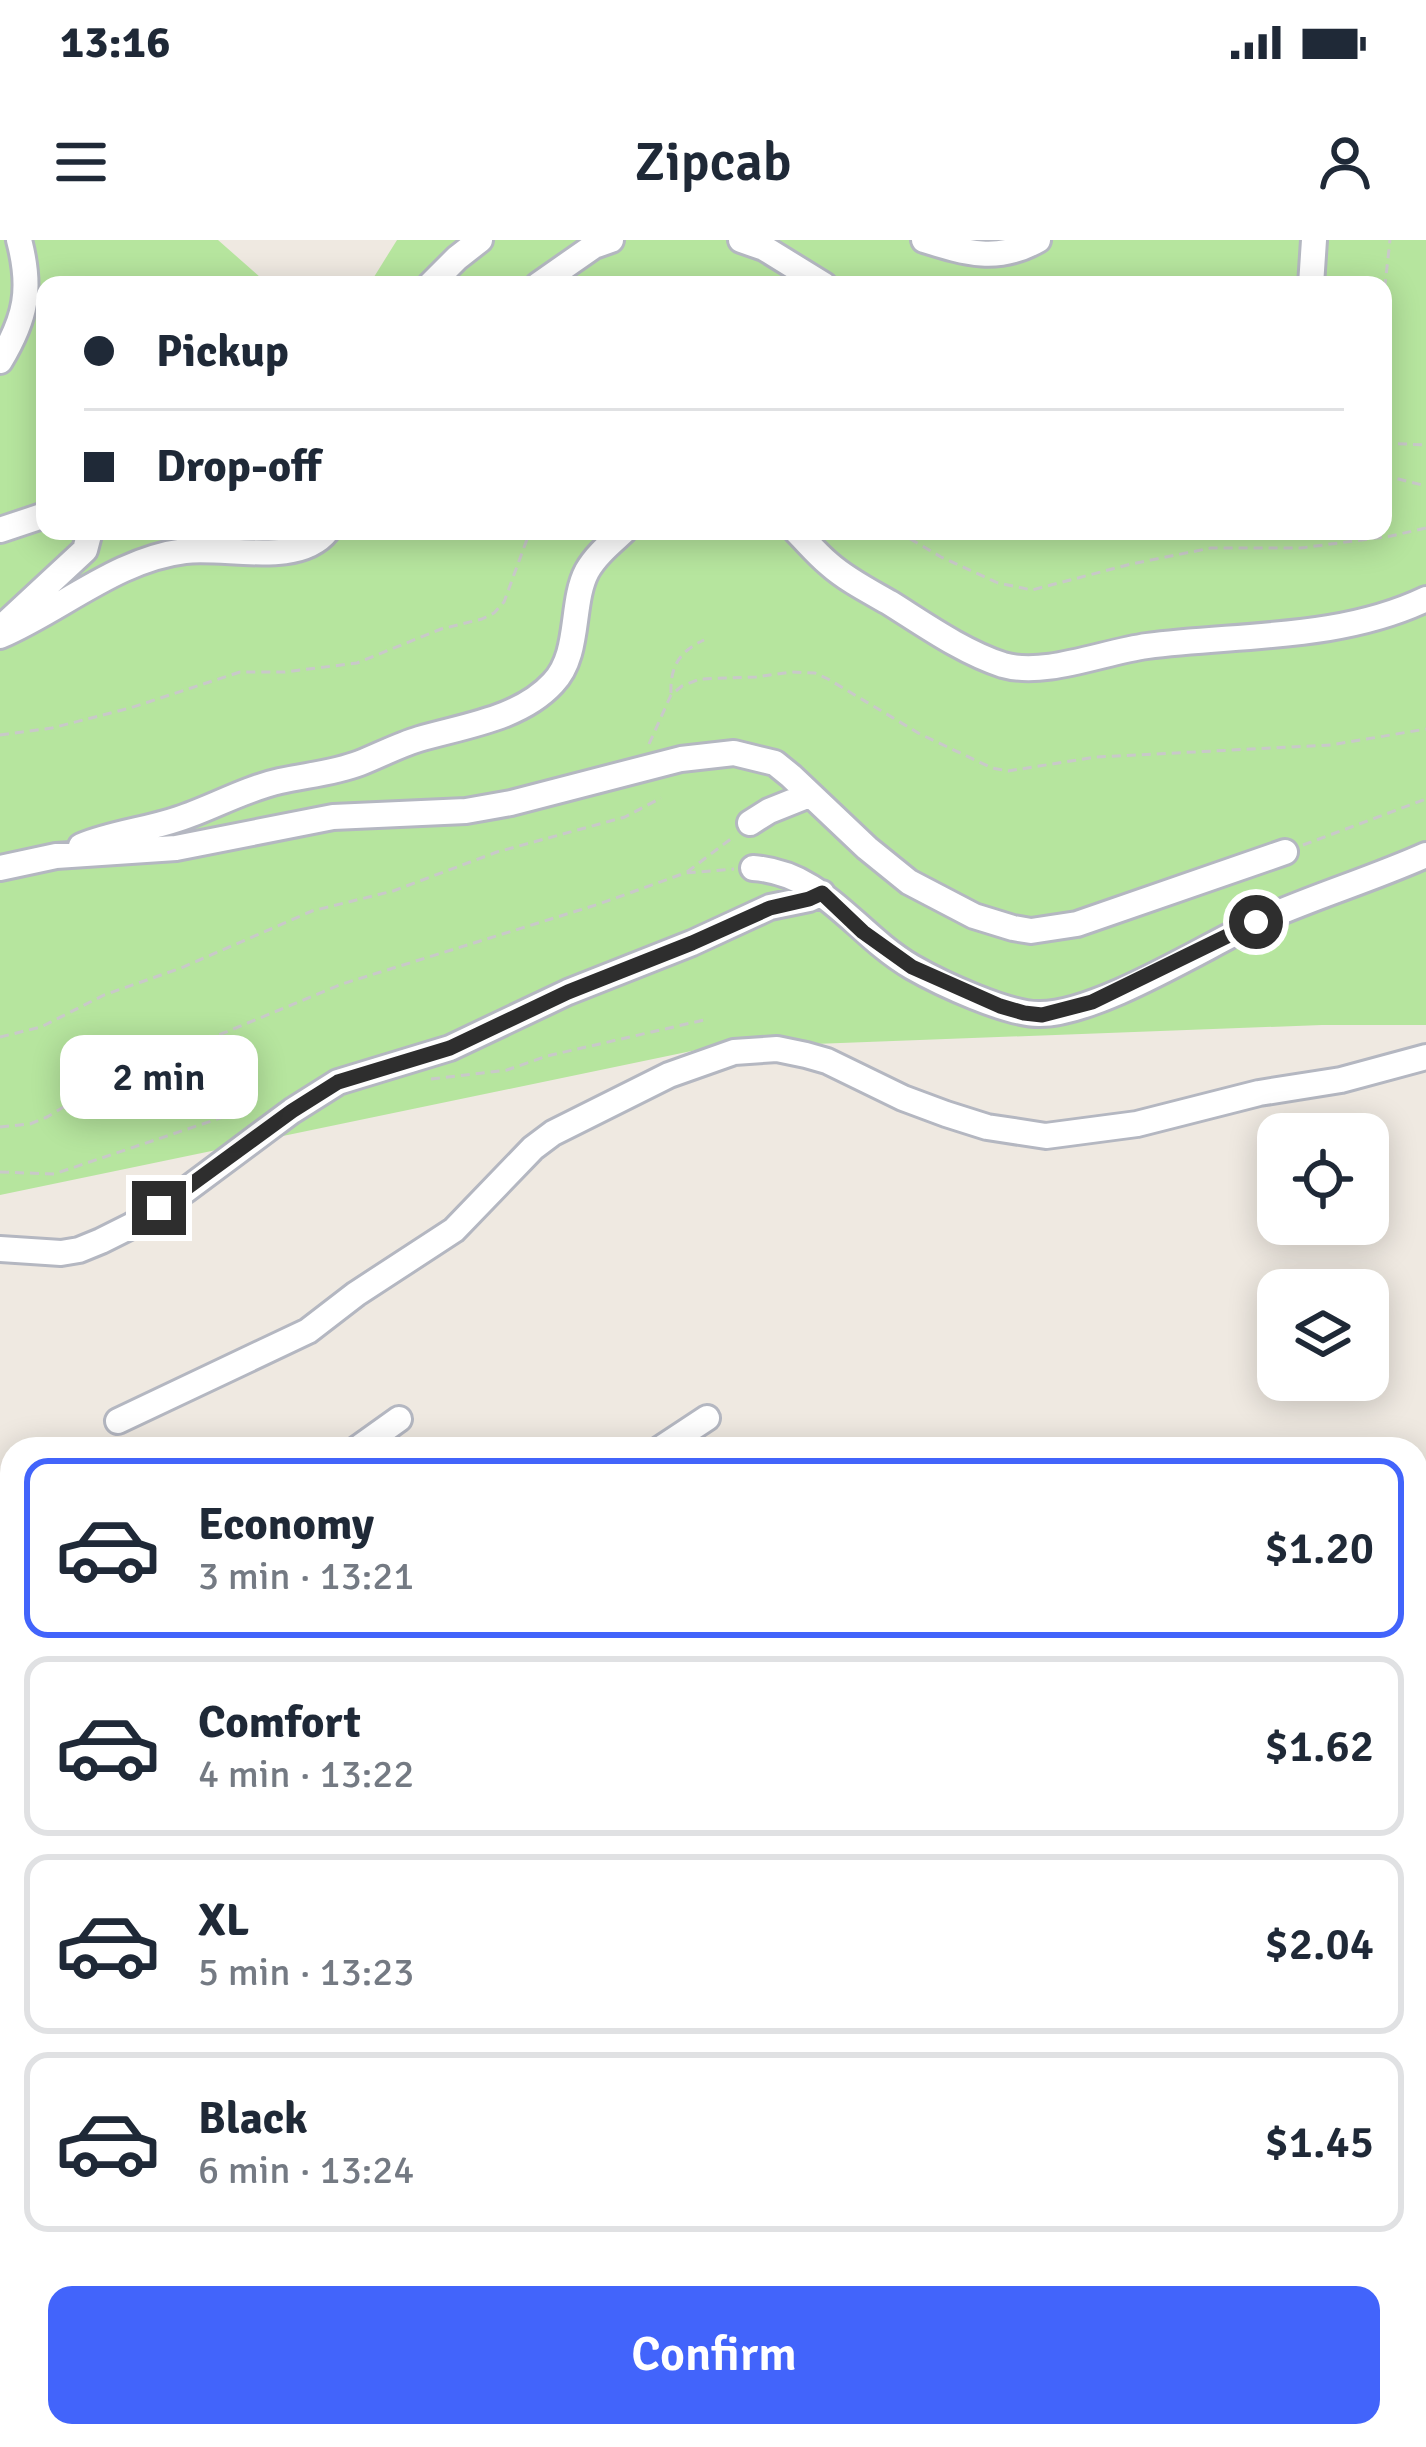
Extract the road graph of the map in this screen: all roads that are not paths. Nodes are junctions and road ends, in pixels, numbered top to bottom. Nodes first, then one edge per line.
1 (19, 240) edge
2 (480, 240) edge
3 (611, 240) edge
4 (741, 240) edge
5 (924, 240) edge
6 (1038, 240) edge
7 (1314, 240) edge
8 (439, 276) edge
9 (551, 276) edge
10 (810, 276) edge
11 (1312, 276) edge
12 (0, 362) edge
13 (36, 518) edge
14 (0, 530) edge
15 (88, 540) edge
16 (318, 540) edge
17 (615, 540) edge
18 (805, 540) edge
19 (1426, 599) edge
20 (0, 632) edge
21 (809, 794) junction
22 (750, 823) road end
23 (1285, 852) road end
24 (1426, 855) edge
25 (56, 856) junction
26 (0, 868) edge
27 (753, 868) road end
28 (822, 893) junction
29 (1426, 1057) edge
30 (0, 1249) edge
31 (706, 1418) dead end
32 (400, 1419) dead end
33 (118, 1421) dead end
34 (374, 1437) edge
35 (678, 1437) edge

1 - 12 street
2 - 8 street
3 - 9 street
4 - 10 street
5 - 6 street
7 - 11 street
13 - 14 street
15 - 20 street
16 - 20 street
17 - 25 street
18 - 19 street
21 - 22 street
21 - 23 street
21 - 25 street
24 - 28 street
25 - 26 street
27 - 28 street
28 - 30 street
29 - 33 street
31 - 35 street
32 - 34 street

